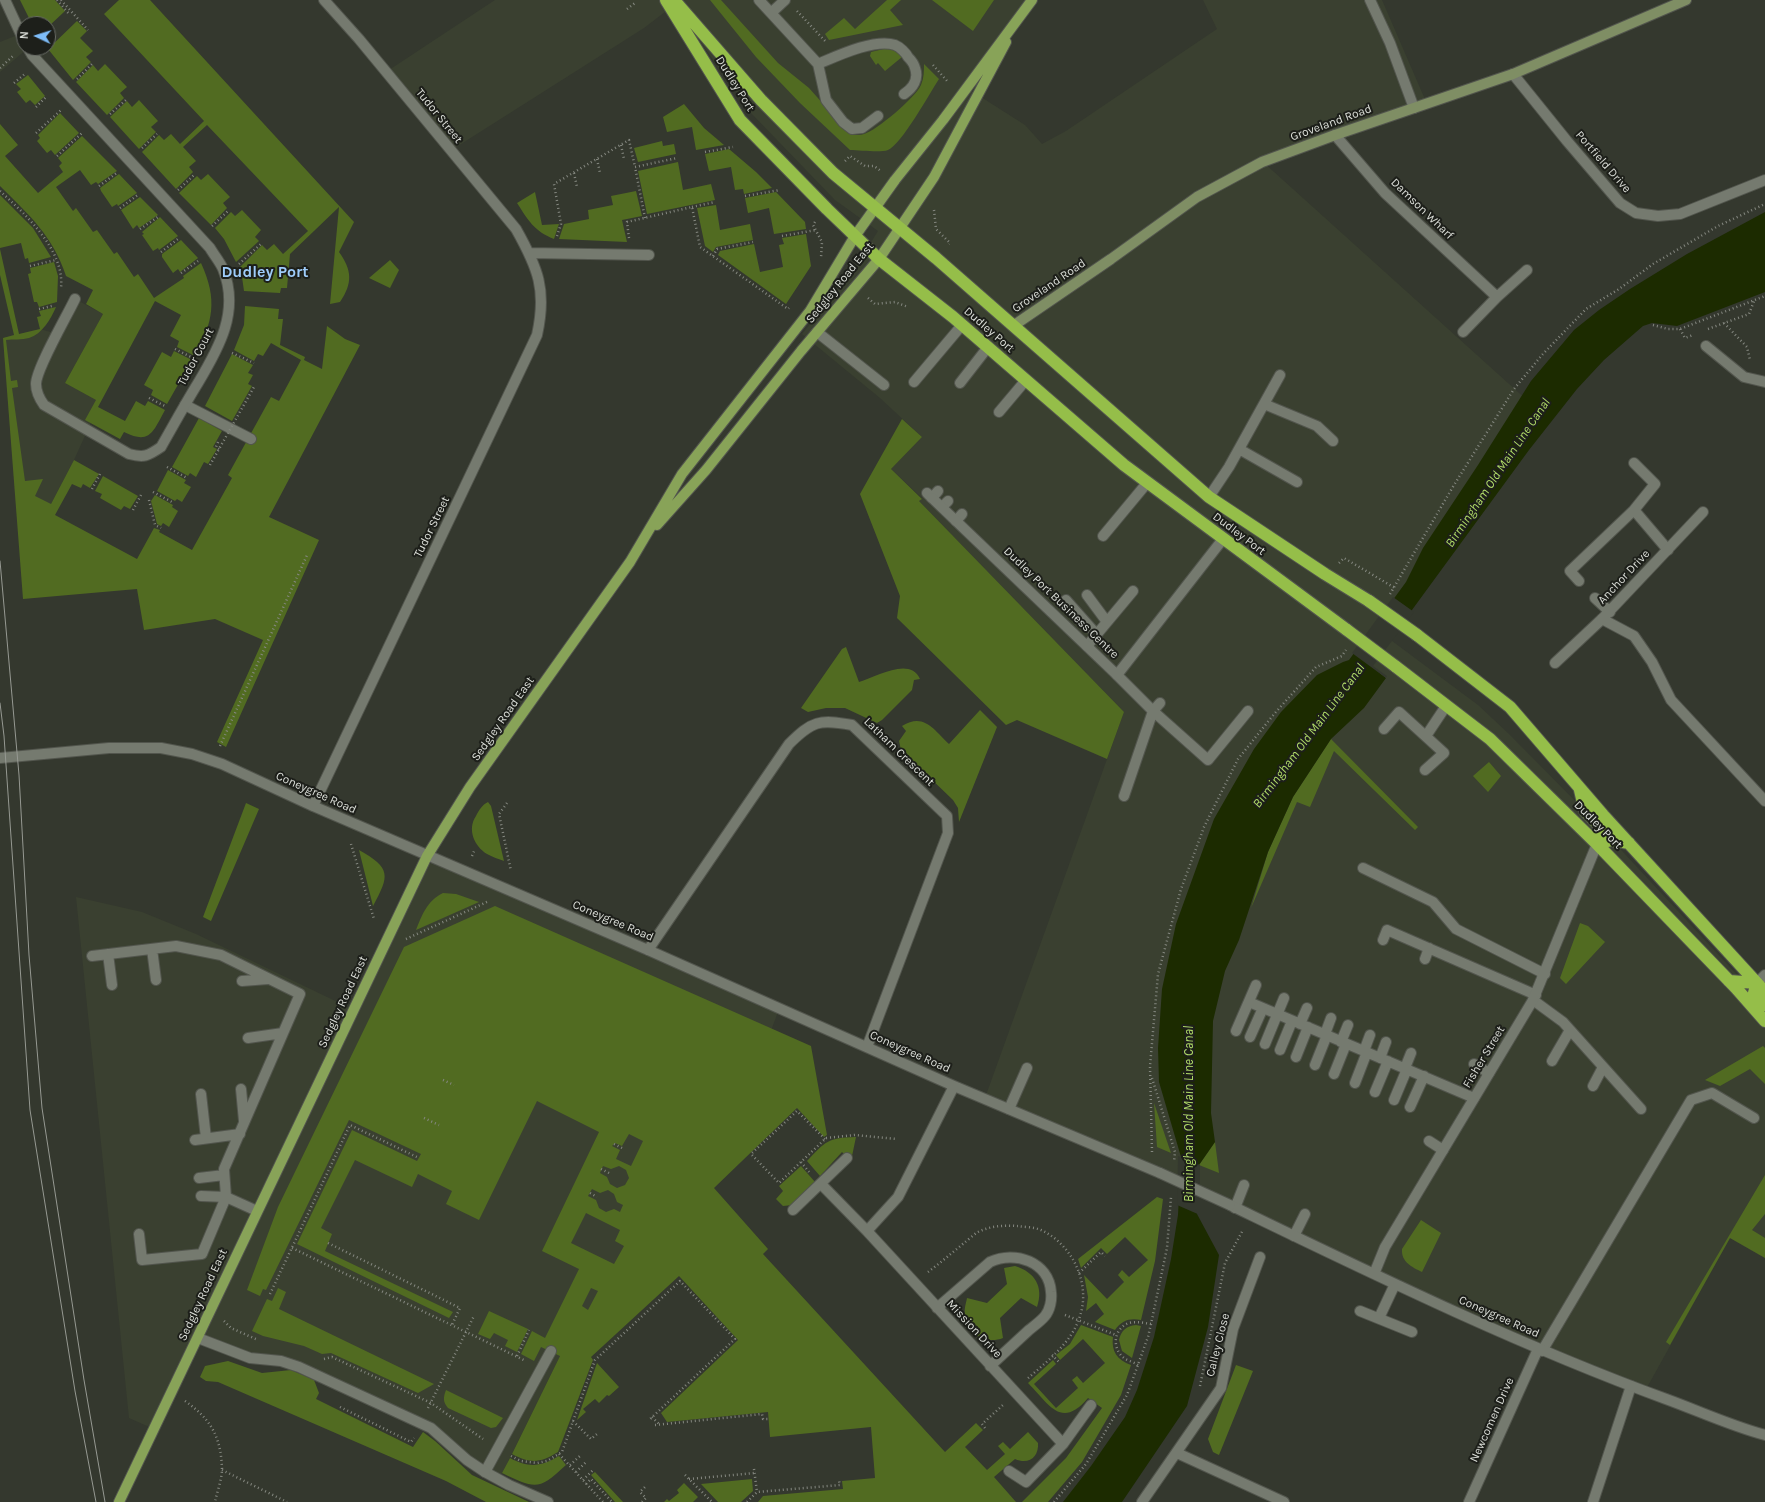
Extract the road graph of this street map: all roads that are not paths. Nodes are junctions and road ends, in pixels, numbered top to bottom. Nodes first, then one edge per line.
1 (5, 0) edge
2 (324, 0) edge
3 (666, 0) edge
4 (674, 0) edge
5 (759, 0) edge
6 (785, 0) edge
7 (1032, 0) edge
8 (1370, 0) edge
9 (1686, 0) edge
10 (771, 13) junction
11 (1021, 14) junction
12 (16, 24) edge
13 (33, 56) edge
14 (818, 64) junction
15 (1513, 74) junction
16 (904, 94) dead end
17 (1414, 108) junction
18 (878, 116) dead end
19 (1335, 134) junction
20 (1765, 180) edge
21 (876, 208) junction
22 (899, 227) junction
23 (856, 236) junction
24 (529, 253) junction
25 (649, 255) dead end
26 (879, 259) junction
27 (1527, 270) dead end
28 (1497, 297) junction
29 (75, 299) dead end
30 (962, 325) junction
31 (1013, 326) junction
32 (817, 332) junction
33 (1463, 332) dead end
34 (1706, 346) dead end
35 (988, 347) junction
36 (1280, 376) dead end
37 (1026, 380) junction
38 (1760, 381) edge
39 (914, 382) dead end
40 (960, 383) dead end
41 (884, 385) dead end
42 (1264, 404) junction
43 (185, 405) junction
44 (999, 412) dead end
45 (251, 439) dead end
46 (1333, 441) dead end
47 (1239, 449) junction
48 (1634, 463) dead end
49 (1297, 482) dead end
50 (1147, 483) junction
51 (932, 494) dead end
52 (1209, 497) junction
53 (1634, 510) junction
54 (1703, 512) dead end
55 (1103, 536) dead end
56 (1223, 539) junction
57 (642, 543) junction
58 (1668, 550) junction
59 (1579, 581) dead end
60 (1133, 591) dead end
61 (1087, 595) dead end
62 (1595, 598) dead end
63 (1066, 600) dead end
64 (1606, 615) junction
65 (1107, 622) junction
66 (1097, 635) junction
67 (1087, 646) junction
68 (1554, 663) dead end
69 (1117, 675) junction
70 (1160, 703) dead end
71 (1446, 706) junction
72 (1248, 710) dead end
73 (1153, 711) junction
74 (1384, 729) dead end
75 (1426, 736) junction
76 (0, 758) edge
77 (1425, 770) dead end
78 (1579, 788) junction
79 (1124, 796) dead end
80 (1765, 801) edge
81 (313, 806) junction
82 (1629, 843) junction
83 (1597, 844) junction
84 (427, 856) junction
85 (1363, 868) dead end
86 (1383, 940) dead end
87 (1429, 948) junction
88 (152, 949) junction
89 (648, 950) junction
90 (108, 954) junction
91 (92, 956) dead end
92 (1425, 959) dead end
93 (1545, 974) junction
94 (269, 979) junction
95 (1761, 979) edge
96 (156, 980) dead end
97 (1729, 981) junction
98 (242, 982) dead end
99 (112, 985) dead end
100 (1256, 985) dead end
101 (1765, 992) edge
102 (1284, 998) dead end
103 (1535, 998) junction
104 (1249, 1002) junction
105 (1765, 1005) edge
106 (1263, 1008) junction
107 (1307, 1008) dead end
108 (1278, 1014) junction
109 (1331, 1018) dead end
110 (1765, 1021) edge
111 (1300, 1024) junction
112 (1348, 1025) dead end
113 (1570, 1030) junction
114 (1236, 1031) dead end
115 (284, 1033) junction
116 (1326, 1035) junction
117 (1370, 1035) dead end
118 (1250, 1037) dead end
119 (248, 1038) dead end
120 (1386, 1042) dead end
121 (1344, 1043) junction
122 (1265, 1044) dead end
123 (867, 1047) junction
124 (1280, 1050) dead end
125 (1365, 1052) junction
126 (1411, 1053) dead end
127 (1296, 1057) dead end
128 (1384, 1060) junction
129 (1552, 1061) dead end
130 (1474, 1064) dead end
131 (1314, 1065) dead end
132 (1604, 1067) junction
133 (1026, 1068) dead end
134 (1406, 1069) junction
135 (1334, 1074) dead end
136 (1489, 1074) junction
137 (1424, 1076) junction
138 (1355, 1083) dead end
139 (954, 1086) junction
140 (1593, 1086) dead end
141 (241, 1089) dead end
142 (1375, 1092) dead end
143 (1474, 1098) junction
144 (1394, 1100) dead end
145 (191, 1103) dead end
146 (1410, 1107) dead end
147 (1009, 1109) junction
148 (1641, 1109) dead end
149 (1754, 1118) dead end
150 (244, 1123) junction
151 (240, 1134) junction
152 (206, 1138) junction
153 (195, 1140) dead end
154 (1429, 1141) dead end
155 (1443, 1150) junction
156 (846, 1158) dead end
157 (224, 1175) junction
158 (199, 1178) dead end
159 (821, 1184) junction
160 (1244, 1185) dead end
161 (201, 1196) dead end
162 (226, 1197) junction
163 (1232, 1207) junction
164 (793, 1210) dead end
165 (257, 1211) junction
166 (1304, 1214) dead end
167 (867, 1231) junction
168 (139, 1234) dead end
169 (1294, 1236) junction
170 (1260, 1257) dead end
171 (1374, 1274) junction
172 (1394, 1284) junction
173 (937, 1308) junction
174 (1360, 1311) dead end
175 (1379, 1318) junction
176 (1412, 1332) dead end
177 (198, 1338) junction
178 (1540, 1350) junction
179 (551, 1351) dead end
180 (990, 1366) junction
181 (1631, 1386) junction
182 (1091, 1405) dead end
183 (1765, 1435) edge
184 (1063, 1444) junction
185 (1177, 1453) junction
186 (1009, 1471) dead end
187 (485, 1472) junction
188 (119, 1502) edge
189 (548, 1502) edge
190 (1142, 1502) edge
191 (1284, 1502) edge
192 (1469, 1502) edge
193 (1593, 1502) edge

1 - 12 street
2 - 24 street, Tudor Street
3 - 23 highway, Dudley Port
4 - 21 highway, Dudley Port
5 - 10 street
6 - 10 street
7 - 11 main road, Sedgley Road East
8 - 17 street
9 - 15 street, Groveland Road
10 - 14 street
11 - 21 main road, Sedgley Road East
11 - 22 main road, Sedgley Road East
13 - 43 street, Tudor Court
14 - 16 street
14 - 18 street
15 - 17 street, Groveland Road
15 - 20 street, Portfield Drive
17 - 19 street, Groveland Road
19 - 28 street, Damson Wharf
19 - 31 street, Groveland Road
21 - 22 highway, Dudley Port
21 - 23 main road, Sedgley Road East
22 - 26 main road, Sedgley Road East
22 - 31 highway, Dudley Port
23 - 26 highway, Dudley Port
23 - 57 main road, Sedgley Road East
24 - 25 street
24 - 81 street, Tudor Street
26 - 30 highway, Dudley Port
26 - 32 main road, Sedgley Road East
27 - 28 street
28 - 33 street
29 - 43 street, Tudor Court
30 - 35 highway, Dudley Port
30 - 39 street
31 - 52 highway, Dudley Port
32 - 41 street
32 - 57 main road, Sedgley Road East
34 - 38 street
35 - 37 highway, Dudley Port
35 - 40 street
36 - 42 street
37 - 44 street
37 - 50 highway, Dudley Port
42 - 46 street
42 - 47 street
43 - 45 street
47 - 49 street
47 - 52 street
48 - 53 street
50 - 55 street
50 - 56 highway, Dudley Port
51 - 67 street, Dudley Port Business Centre
52 - 78 highway, Dudley Port, bridge
53 - 58 street
53 - 59 street
54 - 58 street, Anchor Drive
56 - 69 street, Dudley Port Business Centre
56 - 71 highway, Dudley Port, bridge
57 - 84 main road, Sedgley Road East
58 - 64 street, Anchor Drive
60 - 65 street
61 - 65 street
62 - 64 street
63 - 66 street
64 - 68 street
64 - 80 street, Anchor Drive
65 - 66 street
66 - 67 street
67 - 69 street, Dudley Port Business Centre
69 - 73 street
70 - 73 street
71 - 75 street
71 - 83 highway, Dudley Port
72 - 73 street
73 - 79 street
74 - 75 street
75 - 77 street
76 - 81 street, Coneygree Road
78 - 82 highway, Dudley Port
78 - 83 highway
81 - 84 street, Coneygree Road
82 - 83 highway
82 - 95 highway, Dudley Port
83 - 93 street, Fisher Street
83 - 97 highway, Dudley Port
84 - 89 street, Coneygree Road
84 - 165 main road, Sedgley Road East
85 - 93 street
86 - 87 street
87 - 92 street
87 - 103 street
88 - 90 street
88 - 94 street
88 - 96 street
89 - 123 street, Coneygree Road
89 - 123 street, Latham Crescent
90 - 91 street
90 - 99 street
93 - 103 street, Fisher Street
94 - 98 street
94 - 115 street
95 - 97 highway
95 - 101 highway, Dudley Port
95 - 105 highway
97 - 110 highway, Dudley Port
100 - 104 street
102 - 108 street
103 - 113 street
103 - 136 street, Fisher Street
104 - 106 street
104 - 114 street
106 - 108 street
106 - 118 street
107 - 111 street
108 - 111 street
108 - 122 street
109 - 116 street
111 - 116 street
111 - 124 street
111 - 127 street
112 - 121 street
113 - 129 street
113 - 132 street
115 - 119 street
115 - 150 street
116 - 121 street
116 - 131 street
117 - 125 street
120 - 128 street
121 - 125 street
121 - 135 street
123 - 139 street, Coneygree Road
125 - 128 street
125 - 138 street
126 - 134 street
128 - 134 street
128 - 142 street
130 - 136 street
132 - 140 street
132 - 148 street
133 - 147 street
134 - 137 street
134 - 144 street
136 - 143 street, Fisher Street
137 - 143 street
137 - 146 street
139 - 147 street, Coneygree Road
139 - 167 street
141 - 150 street
143 - 155 street, Fisher Street
145 - 152 street
147 - 163 street, Coneygree Road, bridge
149 - 178 street, Newcomen Drive
150 - 151 street
151 - 152 street
151 - 157 street
152 - 153 street
154 - 155 street
155 - 171 street, Fisher Street
156 - 159 street
157 - 158 street
157 - 162 street
159 - 164 street
159 - 167 street, Mission Drive
160 - 163 street
161 - 162 street
162 - 165 street
162 - 168 street
163 - 169 street, Coneygree Road
165 - 177 main road, Sedgley Road East
166 - 169 street
167 - 173 street, Mission Drive
169 - 171 street, Coneygree Road
170 - 185 street, Calley Close
171 - 172 street, Coneygree Road
172 - 175 street
172 - 178 street, Coneygree Road
173 - 180 street, Mission Drive
173 - 180 street
174 - 175 street
175 - 176 street
177 - 187 street
177 - 188 main road, Sedgley Road East
178 - 181 street, Coneygree Road
178 - 192 street, Newcomen Drive
179 - 187 street
180 - 184 street, Mission Drive
181 - 183 street, Coneygree Road
181 - 193 street
182 - 184 street
184 - 186 street
185 - 190 street, Calley Close
185 - 191 street
187 - 189 street

